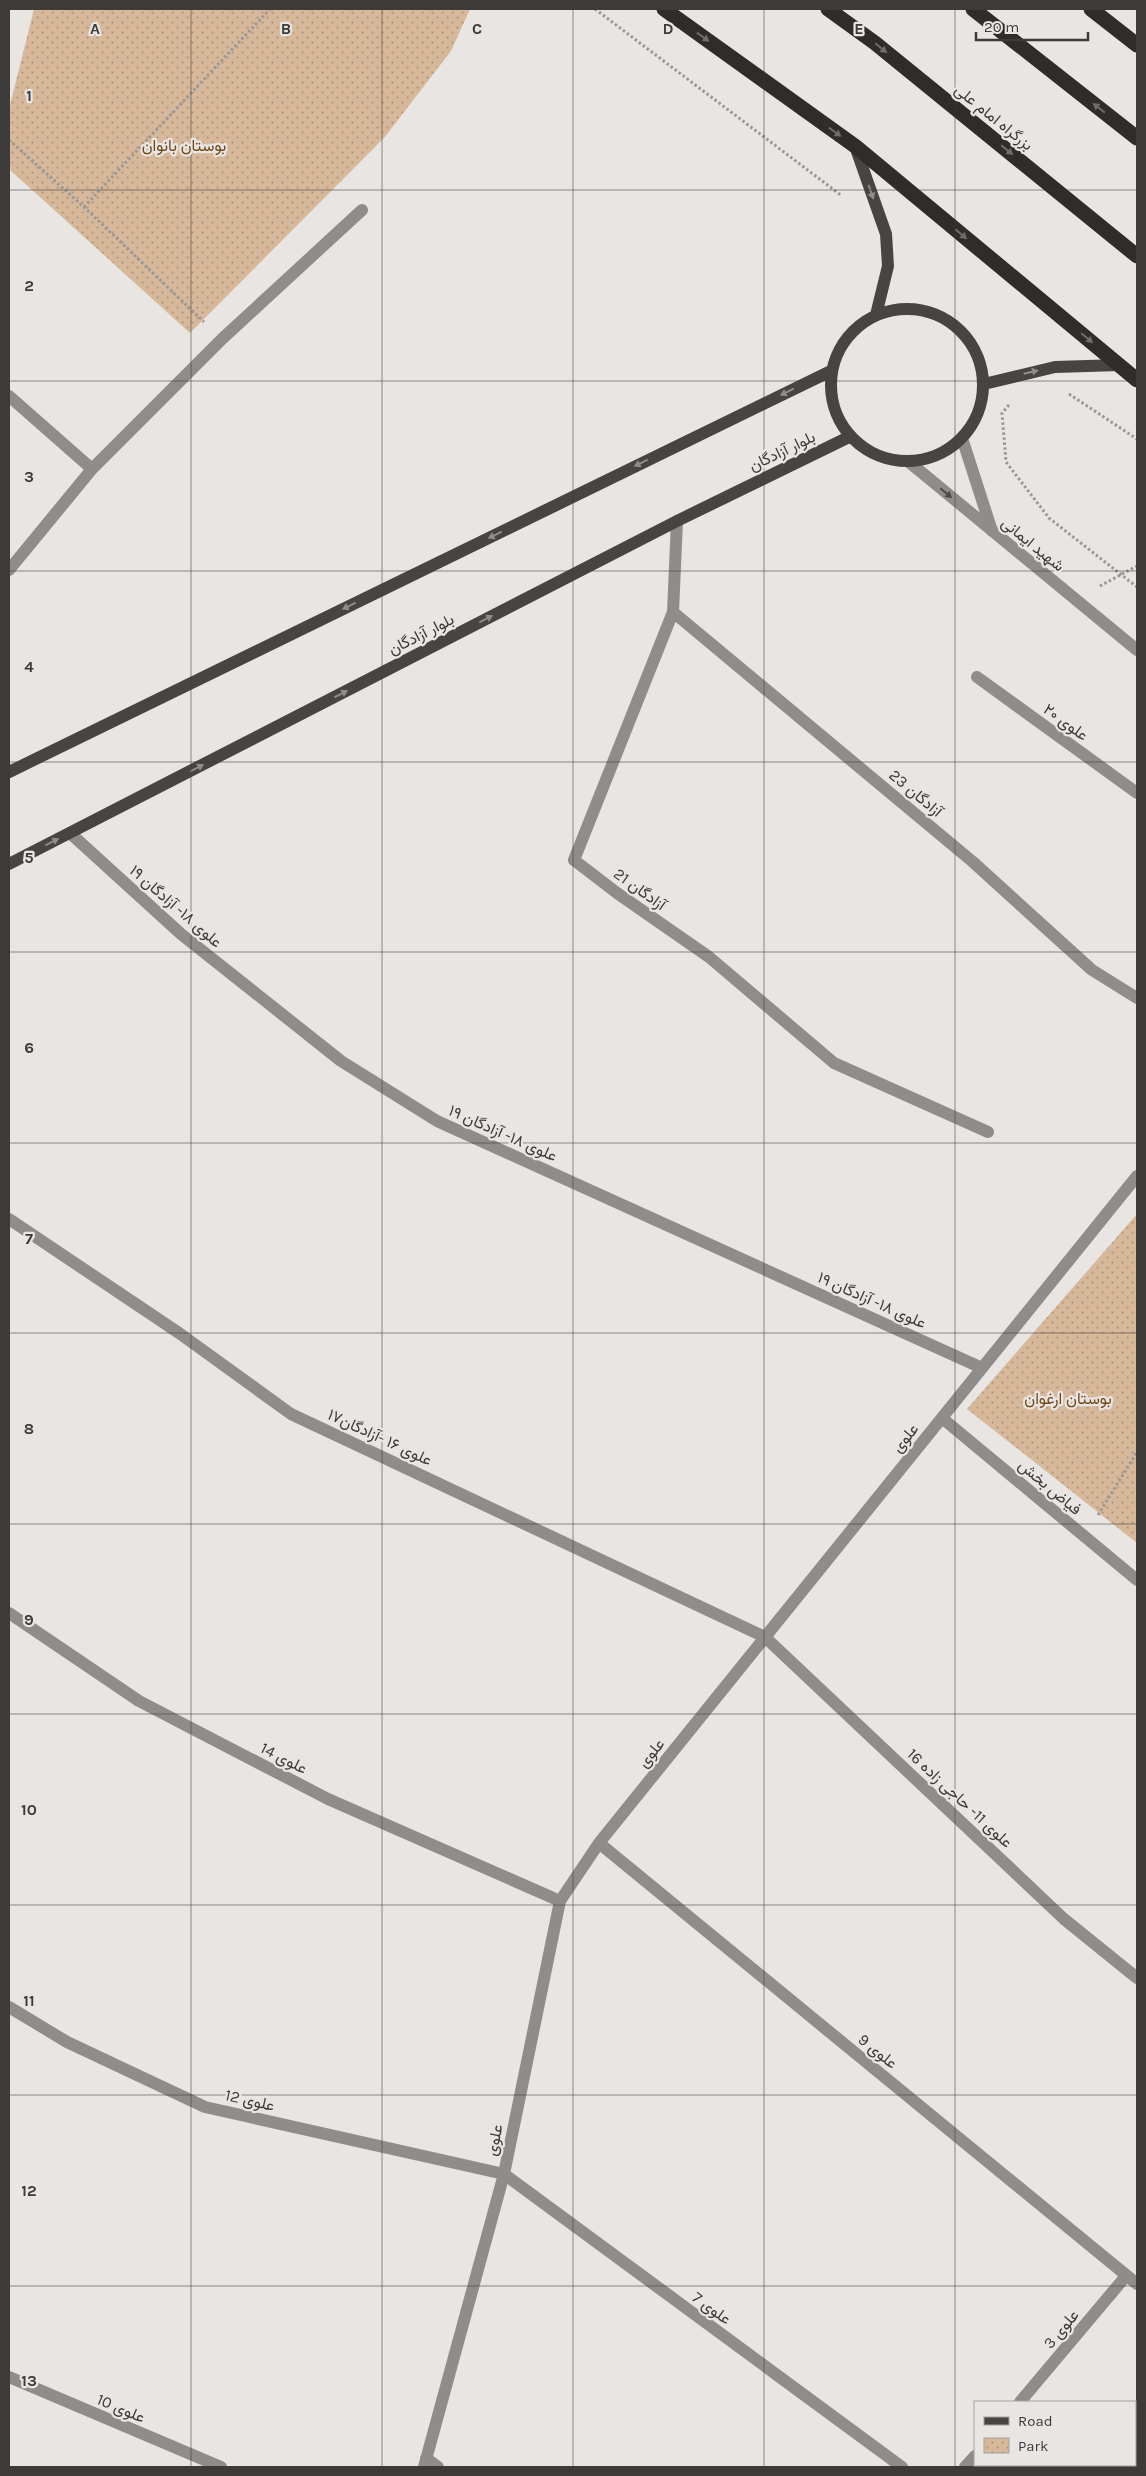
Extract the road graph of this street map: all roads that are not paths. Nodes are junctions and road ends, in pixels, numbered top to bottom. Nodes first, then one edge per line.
1 (664, 9) edge
2 (828, 9) edge
3 (973, 9) edge
4 (1092, 9) edge
5 (1137, 45) edge
6 (1137, 138) edge
7 (855, 146) junction
8 (362, 210) dead end
9 (1137, 256) edge
10 (876, 314) junction
11 (1120, 365) junction
12 (831, 371) junction
13 (1137, 380) edge
14 (984, 384) junction
15 (9, 396) edge
16 (850, 437) junction
17 (962, 438) junction
18 (909, 462) junction
19 (92, 469) junction
20 (676, 521) junction
21 (992, 531) junction
22 (9, 570) edge
23 (673, 612) junction
24 (1137, 650) edge
25 (977, 677) dead end
26 (9, 772) edge
27 (1137, 793) edge
28 (70, 834) junction
29 (9, 864) edge
30 (1137, 998) edge
31 (988, 1132) dead end
32 (1137, 1176) edge
33 (9, 1218) edge
34 (982, 1368) junction
35 (942, 1418) junction
36 (1137, 1580) edge
37 (9, 1613) edge
38 (765, 1637) junction
39 (599, 1843) junction
40 (560, 1901) junction
41 (1137, 1978) edge
42 (9, 2006) edge
43 (504, 2174) junction
44 (1126, 2276) junction
45 (1137, 2284) edge
46 (9, 2377) edge
47 (1021, 2401) edge
48 (974, 2457) edge
49 (425, 2463) edge
50 (221, 2467) edge
51 (438, 2467) edge
52 (902, 2467) edge
53 (966, 2467) edge

1 -> 7 highway
2 -> 9 highway, بزرگراه امام علی
6 -> 3 highway
4 - 5 highway
7 -> 10 main road
7 -> 11 highway
8 - 19 street
10 - 12 main road
10 - 14 main road
11 - 13 highway
14 -> 11 main road
12 - 16 main road
12 -> 26 main road
14 - 17 main road
15 - 19 street
16 - 18 main road
16 - 20 main road, بلوار آزادگان
17 - 18 main road
17 - 21 street
18 -> 21 street, شهید ایمانی
19 - 22 street
20 - 23 street, آزادگان 21
28 -> 20 main road, بلوار آزادگان
21 - 24 street, شهید ایمانی
23 - 30 street, آزادگان 23
23 - 31 street, آزادگان 21
25 - 27 street, علوی ۲۰
29 -> 28 main road, بلوار آزادگان
28 - 34 street, علوی ۱٨- آزادگان ۱۹
32 - 34 street, علوی
33 - 38 street, علوی ۱۶ -آزادگان۱۷
34 - 35 street, علوی
35 - 36 street, فیاض بخش
35 - 38 street, علوی
37 - 40 street, علوی 14
38 - 39 street, علوی
38 - 41 street, علوی 11- حاجی زاده 16
39 - 40 street, علوی
39 - 44 street, علوی 9
40 - 43 street, علوی
42 - 43 street, علوی 12
43 - 49 street, علوی
43 - 52 street, علوی 7
44 - 45 street, علوی 9
44 - 47 street, علوی 3
46 - 50 street, علوی 10
48 - 53 street
49 - 51 street

